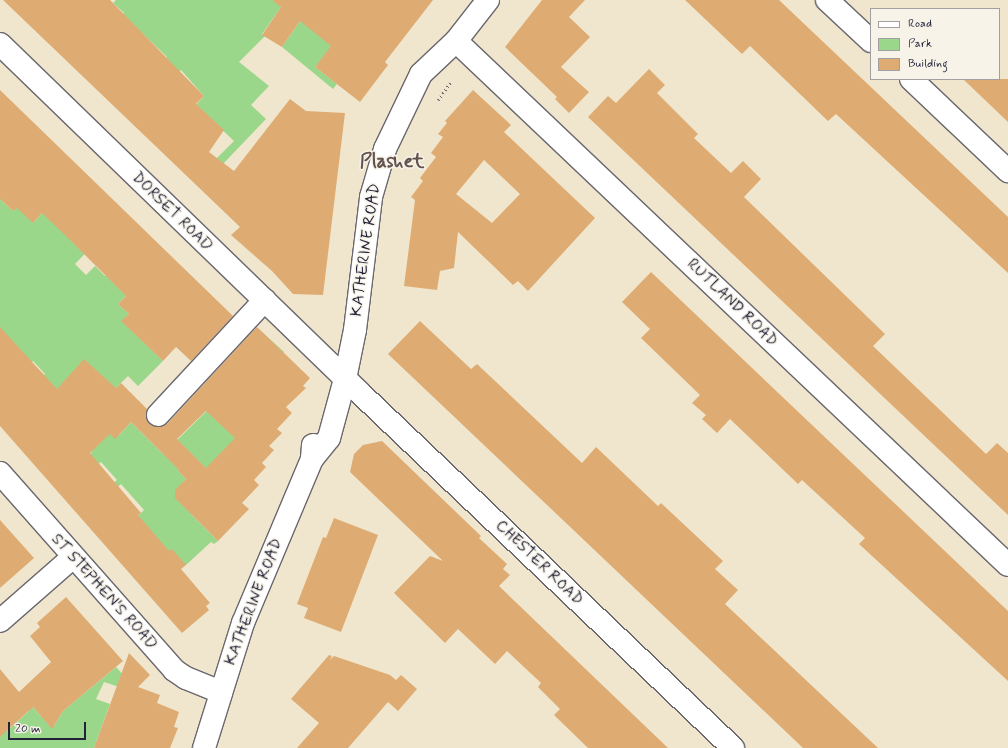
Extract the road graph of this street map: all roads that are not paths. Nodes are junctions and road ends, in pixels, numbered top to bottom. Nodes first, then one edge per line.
1 (827, 0) edge
2 (480, 3) edge
3 (870, 40) edge
4 (456, 41) junction
5 (0, 44) edge
6 (912, 80) edge
7 (1008, 171) edge
8 (265, 300) junction
9 (345, 378) junction
10 (158, 415) dead end
11 (0, 473) edge
12 (72, 558) junction
13 (1008, 566) edge
14 (0, 621) edge
15 (221, 692) junction
16 (204, 748) edge
17 (733, 748) edge

1 - 3 street
2 - 4 street, KATHERINE ROAD
4 - 9 street, KATHERINE ROAD
4 - 13 street, RUTLAND ROAD
5 - 8 street, DORSET ROAD
6 - 7 street
8 - 9 street, DORSET ROAD
8 - 10 street
9 - 15 street, KATHERINE ROAD
9 - 17 street, CHESTER ROAD
11 - 12 street, ST STEPHEN'S ROAD
12 - 14 street
12 - 15 street, ST STEPHEN'S ROAD
15 - 16 street, KATHERINE ROAD

